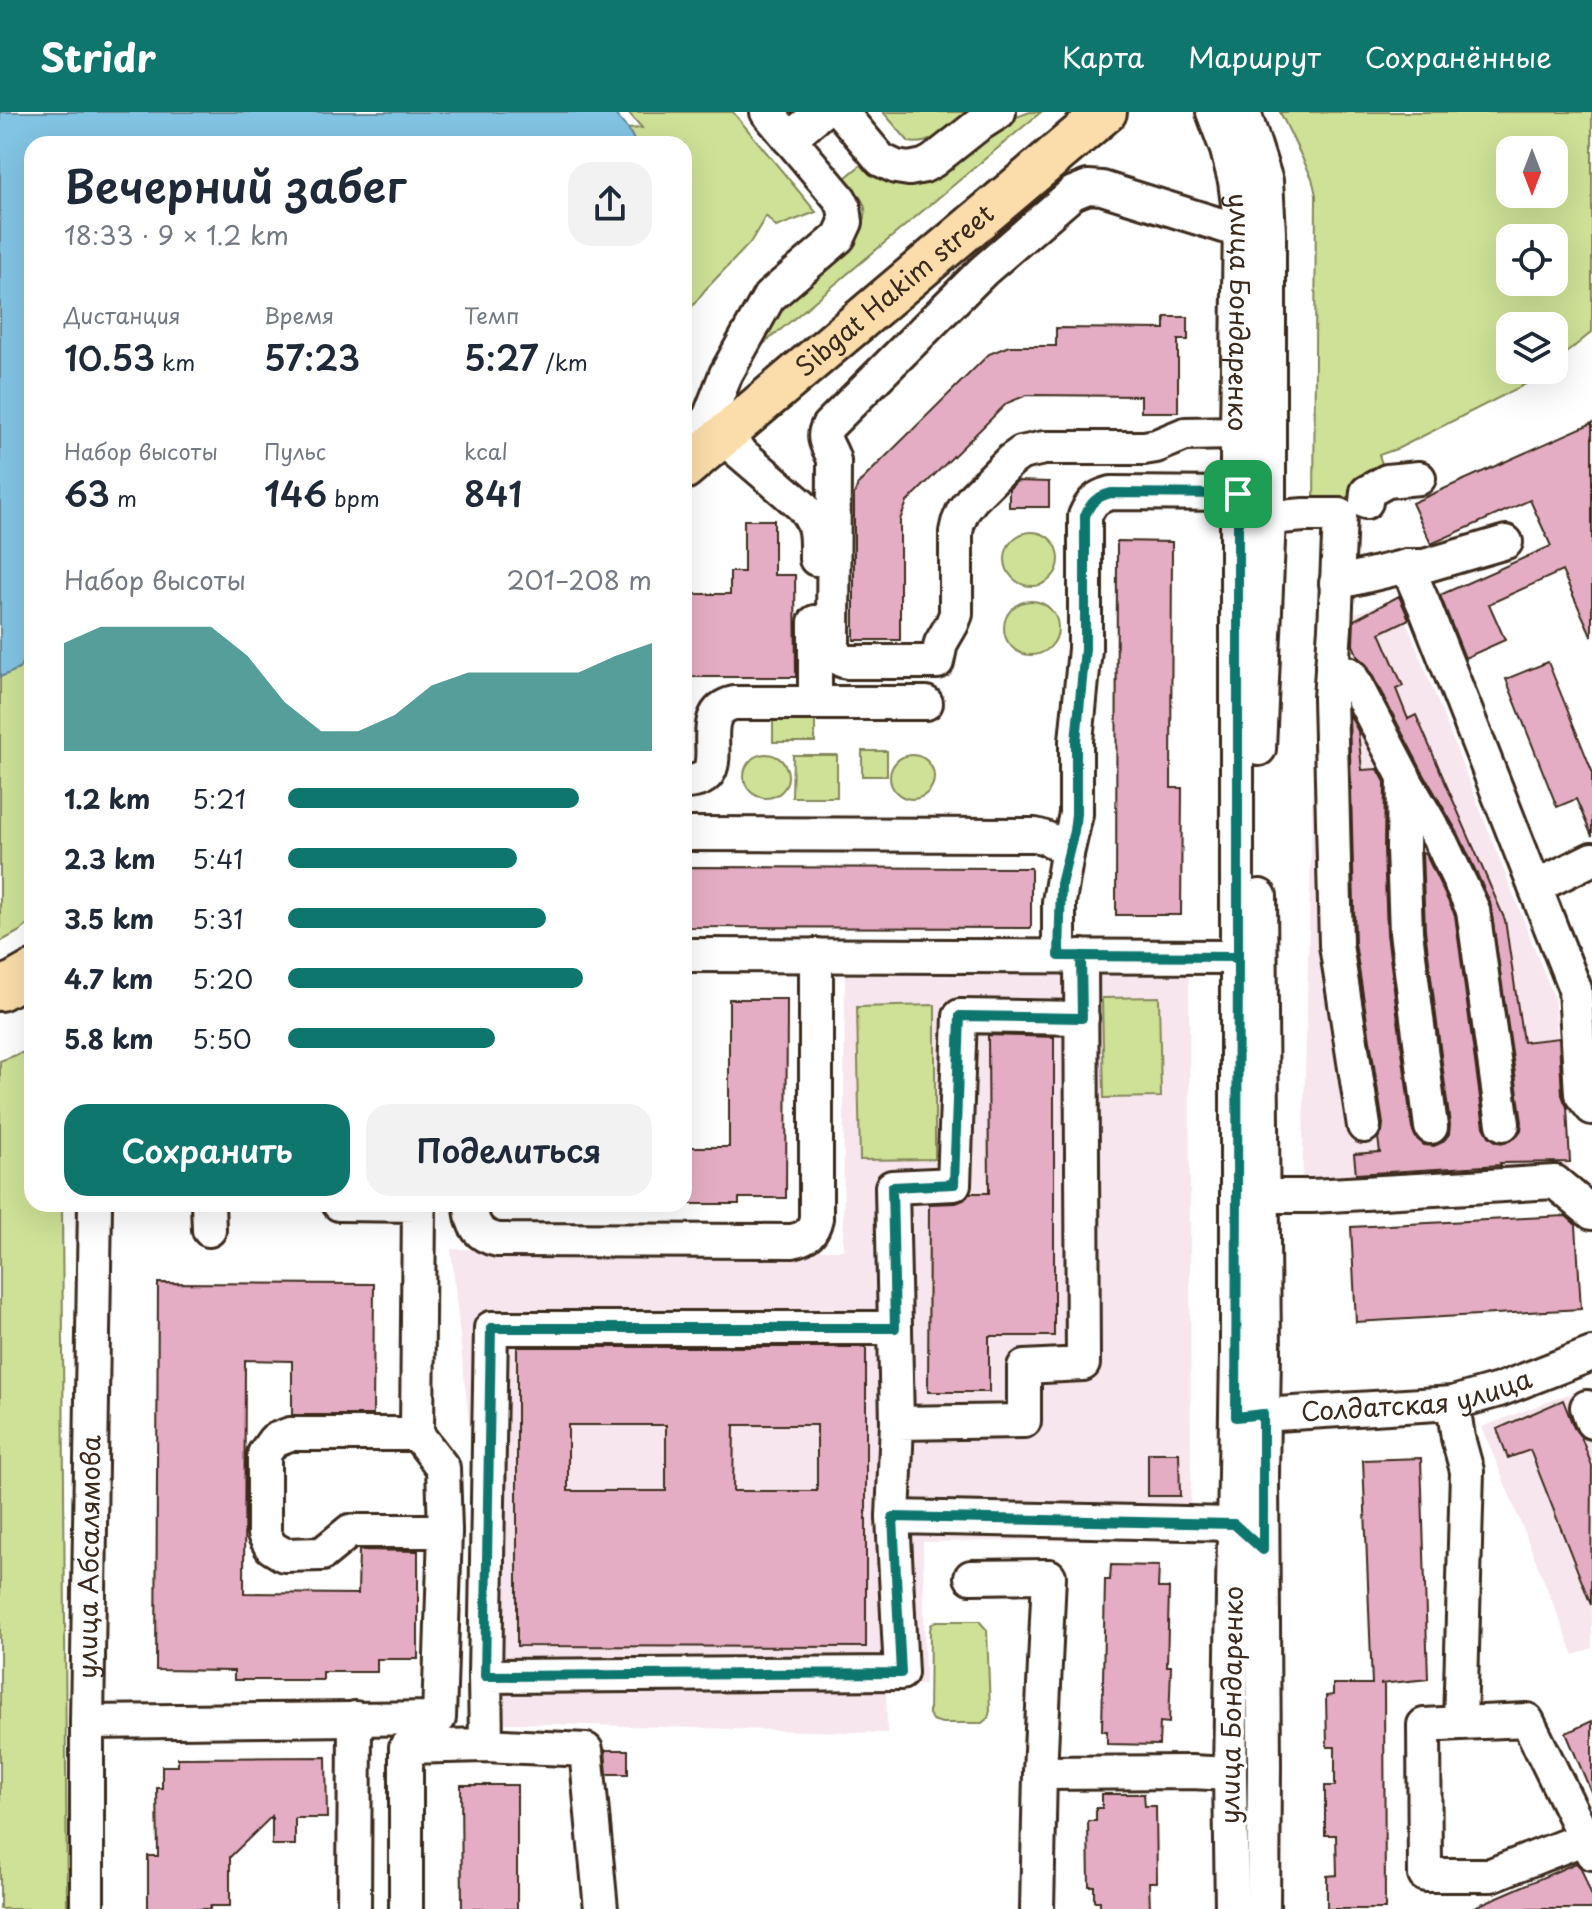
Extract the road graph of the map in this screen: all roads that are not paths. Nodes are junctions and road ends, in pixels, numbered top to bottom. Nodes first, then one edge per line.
1 (767, 112) edge
2 (821, 112) edge
3 (841, 112) edge
4 (999, 112) edge
5 (1072, 112) edge
6 (1106, 112) edge
7 (1213, 112) edge
8 (1244, 112) edge
9 (789, 139) junction
10 (1240, 231) junction
11 (1237, 433) junction
12 (704, 434) edge
13 (692, 455) edge
14 (1238, 494) junction
15 (1269, 518) junction
16 (1506, 542) dead end
17 (1407, 566) junction
18 (1336, 583) junction
19 (1332, 666) junction
20 (815, 703) junction
21 (926, 703) dead end
22 (1404, 777) junction
23 (692, 782) edge
24 (692, 834) edge
25 (1067, 854) junction
26 (1592, 859) edge
27 (1535, 887) junction
28 (692, 955) edge
29 (816, 955) junction
30 (1070, 956) junction
31 (1238, 957) junction
32 (24, 976) edge
33 (1584, 986) edge
34 (0, 990) edge
35 (24, 1005) edge
36 (0, 1018) edge
37 (1082, 1018) junction
38 (1592, 1108) edge
39 (1503, 1124) dead end
40 (1364, 1126) dead end
41 (1431, 1127) dead end
42 (1263, 1196) junction
43 (95, 1212) edge
44 (419, 1212) edge
45 (471, 1212) edge
46 (1592, 1213) edge
47 (895, 1328) junction
48 (1592, 1354) edge
49 (1453, 1403) junction
50 (1249, 1415) junction
51 (897, 1423) junction
52 (417, 1434) junction
53 (893, 1517) junction
54 (1234, 1524) junction
55 (445, 1531) junction
56 (1263, 1550) junction
57 (971, 1577) dead end
58 (485, 1676) junction
59 (355, 1718) junction
60 (87, 1722) junction
61 (1460, 1723) junction
62 (486, 1745) junction
63 (1040, 1773) junction
64 (1230, 1774) junction
65 (1589, 1845) edge
66 (87, 1909) edge
67 (354, 1909) edge
68 (406, 1909) edge
69 (601, 1909) edge
70 (1037, 1909) edge
71 (1232, 1909) edge
72 (1263, 1909) edge

1 - 9 street
2 - 9 street
3 - 4 street
5 - 12 main road, Sibgat Hakim street
6 - 12 main road, Sibgat Hakim street
7 - 10 street, улица Бондаренко
8 - 15 street, улица Бондаренко
9 - 12 street
10 - 11 street, улица Бондаренко
10 - 11 street
11 - 14 street, улица Бондаренко
12 - 13 main road, Sibgat Hakim street
12 - 20 street
14 - 25 street
14 - 31 street, улица Бондаренко
15 - 18 street
15 - 42 street, улица Бондаренко
16 - 17 street
17 - 18 street
17 - 27 street
18 - 19 street
19 - 22 street
19 - 40 street
20 - 21 street
20 - 23 street
22 - 39 street
22 - 41 street
24 - 25 street
25 - 30 street
26 - 27 street
27 - 33 street
28 - 29 street
29 - 30 street
29 - 45 street
30 - 31 street
30 - 37 street
31 - 50 street, улица Бондаренко
32 - 34 main road
33 - 38 street
35 - 36 main road
37 - 47 street
37 - 51 street
42 - 46 street
42 - 50 street, улица Бондаренко
43 - 60 street, улица Абсалямова
44 - 52 street
47 - 51 street
47 - 58 street
48 - 49 street, Солдатская улица
49 - 50 street, Солдатская улица
49 - 61 street
50 - 54 street, улица Бондаренко
50 - 56 street, улица Бондаренко
51 - 53 street
52 - 55 street
52 - 55 street
53 - 54 street
53 - 58 street
54 - 56 street
54 - 64 street, улица Бондаренко
55 - 59 street
56 - 72 street, улица Бондаренко
57 - 63 street
58 - 62 street
59 - 60 street
59 - 67 street
60 - 66 street, улица Абсалямова
61 - 65 street
61 - 65 street
62 - 68 street
62 - 69 street
63 - 64 street
63 - 70 street
64 - 71 street, улица Бондаренко

